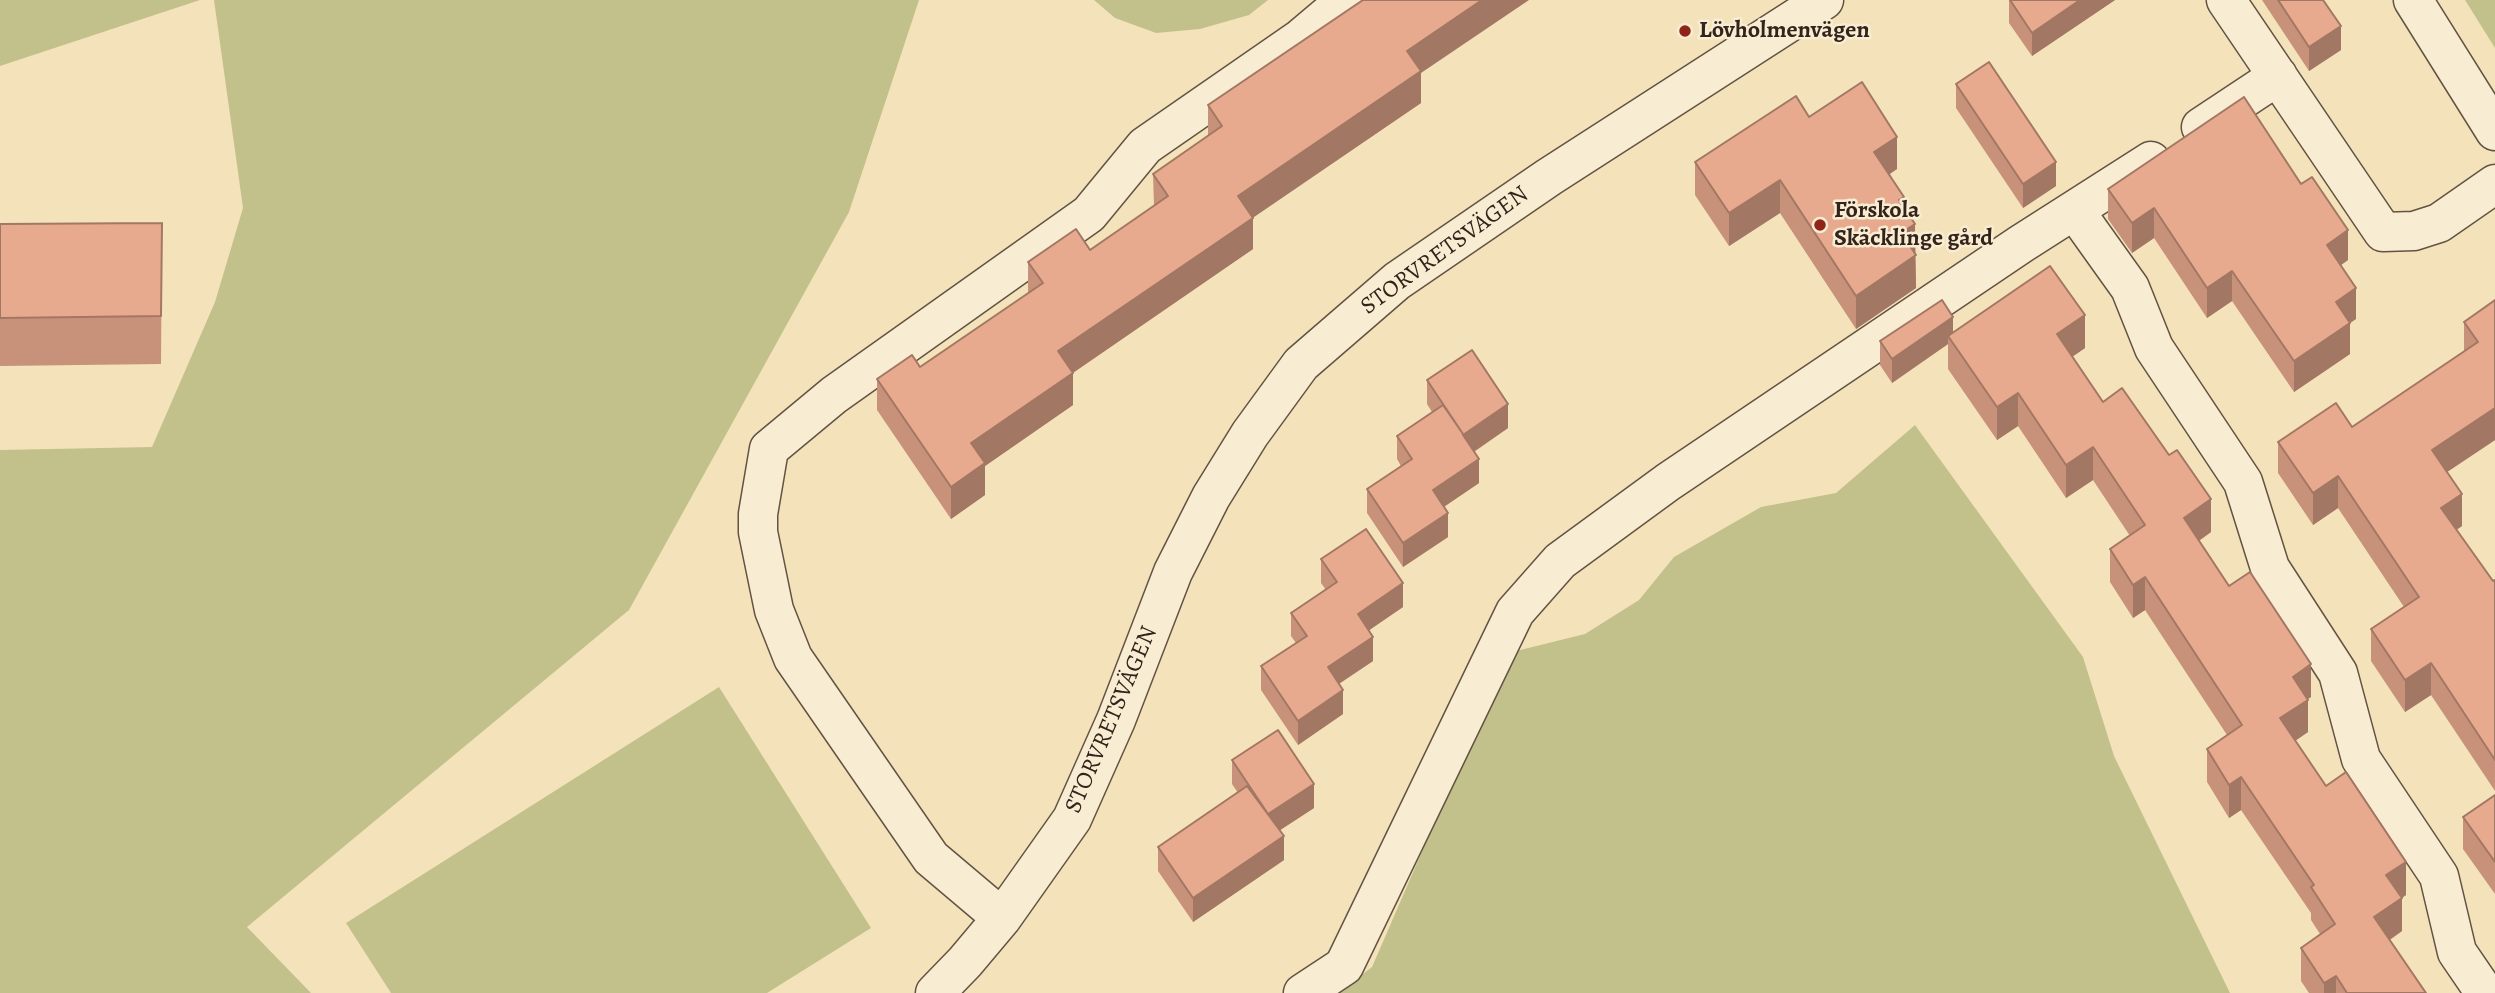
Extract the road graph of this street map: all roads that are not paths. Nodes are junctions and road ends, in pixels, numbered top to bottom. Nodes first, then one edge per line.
1 (1346, 0) edge
2 (1824, 0) edge
3 (2226, 0) edge
4 (2413, 0) edge
5 (2278, 76) junction
6 (2495, 131) edge
7 (2495, 184) edge
8 (2075, 211) junction
9 (1002, 918) junction
10 (935, 993) edge
11 (1303, 993) edge
12 (2486, 993) edge

1 - 9 street
2 - 9 street, STORVRETSVÄGEN
3 - 5 street
4 - 6 street
5 - 7 street
5 - 8 street
8 - 11 street
8 - 12 street
9 - 10 street, STORVRETSVÄGEN

